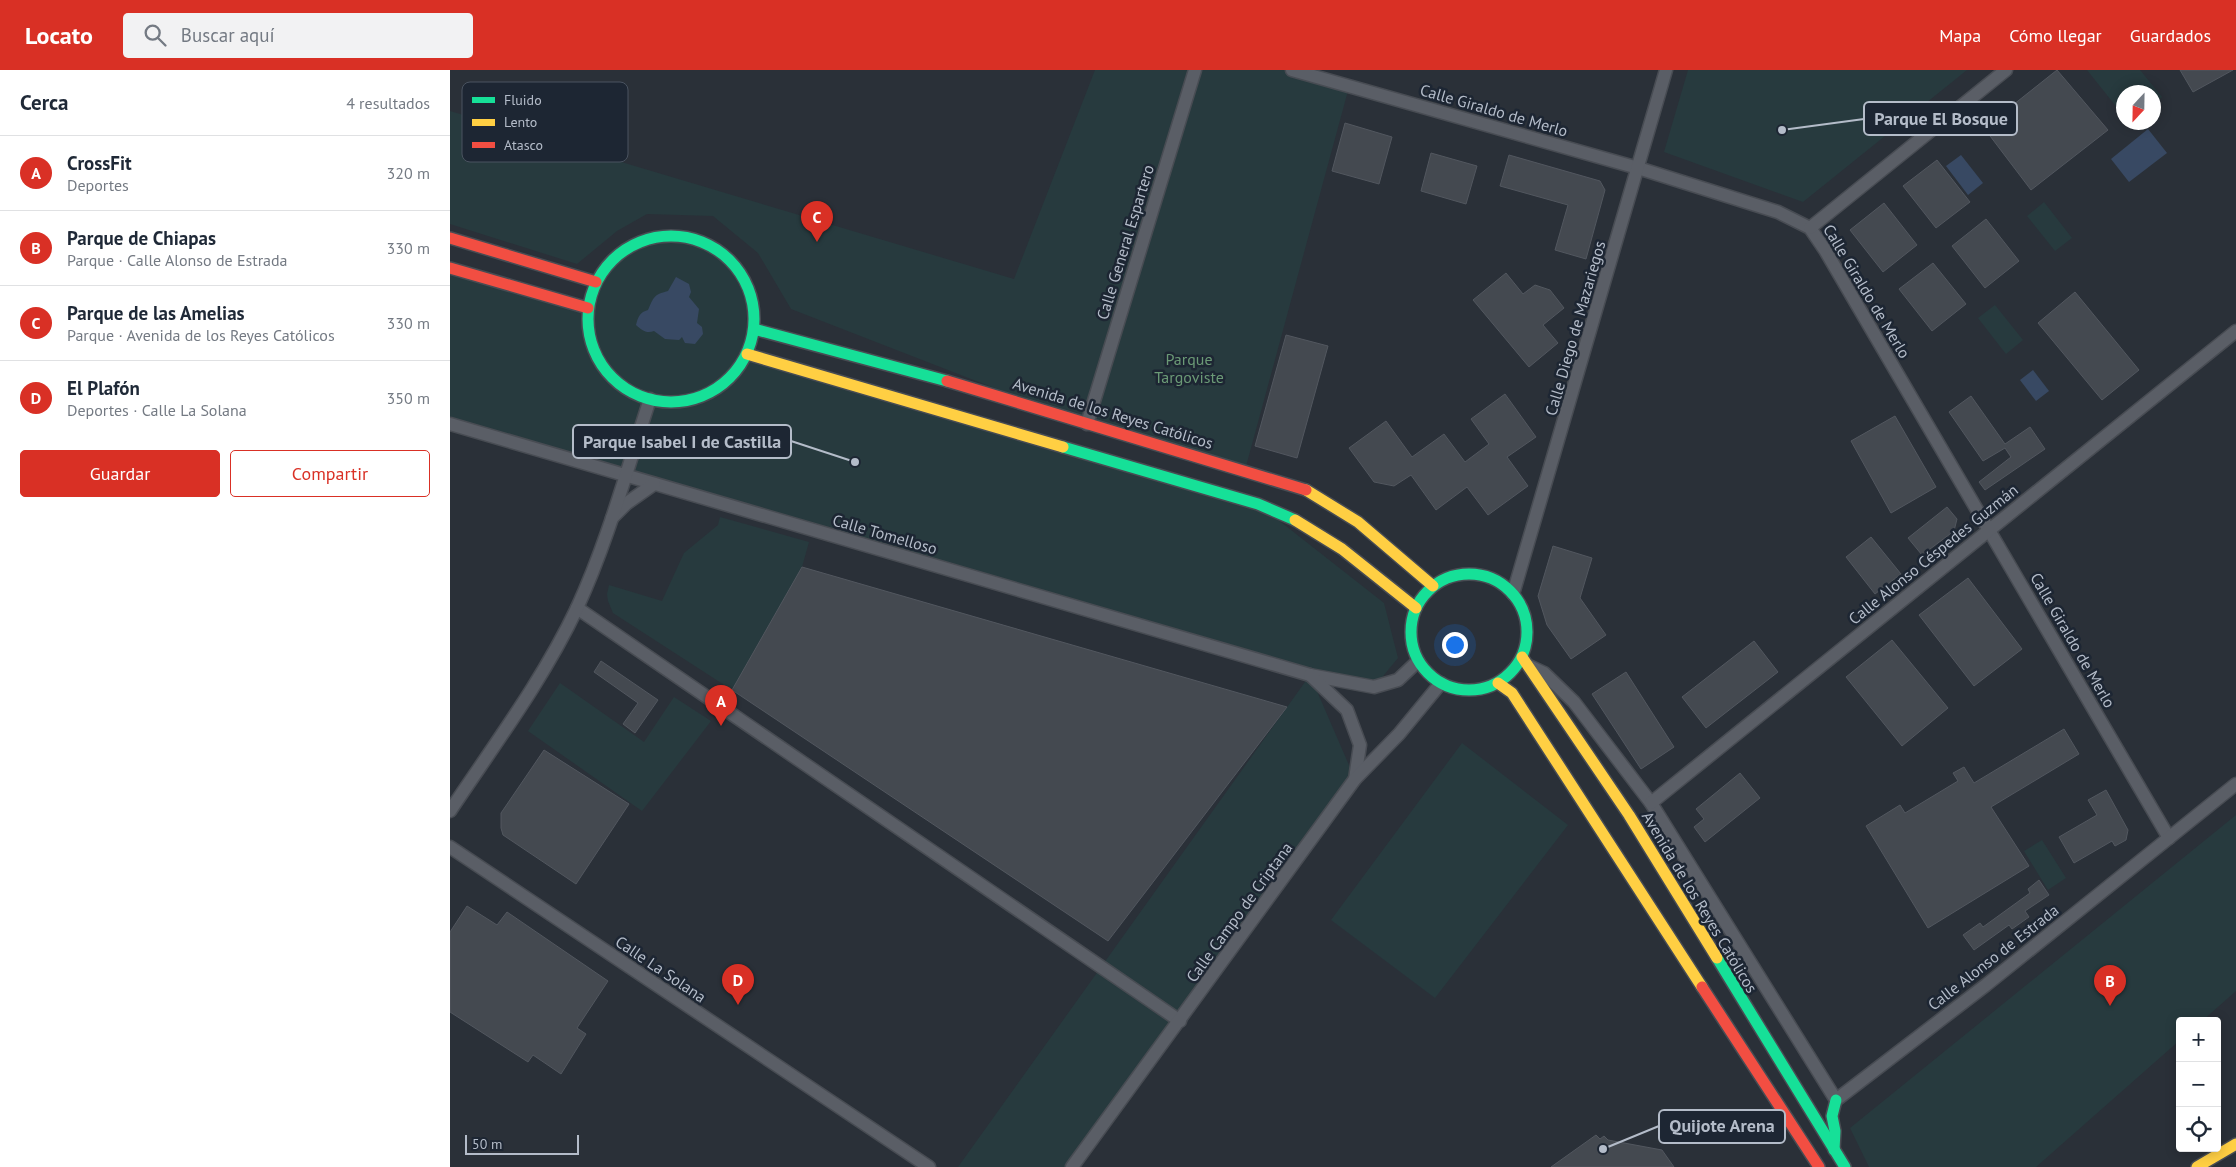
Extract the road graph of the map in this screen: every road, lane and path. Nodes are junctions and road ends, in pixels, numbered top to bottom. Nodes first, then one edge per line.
1 (1194, 70) edge
2 (1292, 70) edge
3 (1666, 70) edge
4 (2006, 70) edge
5 (1638, 168) junction
6 (1810, 228) junction
7 (450, 238) edge
8 (450, 268) edge
9 (596, 282) junction
10 (588, 308) junction
11 (754, 329) junction
12 (2236, 331) edge
13 (747, 354) junction
14 (650, 399) junction
15 (450, 424) edge
16 (1087, 424) junction
17 (624, 475) junction
18 (654, 484) junction
19 (610, 519) junction
20 (1990, 528) junction
21 (1433, 586) junction
22 (1513, 594) junction
23 (577, 608) junction
24 (1416, 608) junction
25 (1418, 661) junction
26 (1524, 661) junction
27 (1310, 675) junction
28 (1441, 683) junction
29 (1498, 683) junction
30 (1355, 779) junction
31 (2236, 784) edge
32 (1651, 803) junction
33 (450, 811) edge
34 (2169, 838) junction
35 (450, 847) edge
36 (1180, 1021) junction
37 (1836, 1100) junction
38 (2236, 1144) edge
39 (1834, 1150) junction
40 (929, 1167) edge
41 (1072, 1167) edge
42 (1819, 1167) edge
43 (1845, 1167) edge
44 (2197, 1167) edge

1 - 16 street, Calle General Espartero
2 - 5 street, Calle Giraldo de Merlo
3 - 5 street, Calle Diego de Mazariegos
4 - 6 street
5 - 6 street, Calle Giraldo de Merlo
5 - 22 street, Calle Diego de Mazariegos
6 - 20 street, Calle Giraldo de Merlo
7 - 9 main road
8 - 10 main road
9 - 10 main road
9 - 11 main road
10 - 14 main road
11 - 13 main road
11 - 16 main road, Avenida de los Reyes Católicos
12 - 20 street, Calle Alonso Céspedes Guzmán
13 - 14 main road
13 - 24 main road
14 - 17 street
15 - 17 street, Calle Tomelloso
16 - 21 main road, Avenida de los Reyes Católicos
17 - 18 street, Calle Tomelloso
17 - 19 street
18 - 19 street
18 - 27 street, Calle Tomelloso
19 - 23 street
20 - 32 street, Calle Alonso Céspedes Guzmán
20 - 34 street, Calle Giraldo de Merlo
21 - 22 main road
21 - 24 main road
22 - 26 main road
23 - 33 street
23 - 36 street
24 - 25 main road
25 - 27 street, Calle Tomelloso
25 - 28 main road
26 - 29 main road
26 - 32 street
26 - 39 main road, Avenida de los Reyes Católicos
27 - 30 street, Calle Tomelloso
28 - 29 main road
28 - 30 street, Calle Campo de Criptana
29 - 42 main road
30 - 36 street, Calle Campo de Criptana
31 - 34 street, Calle Alonso de Estrada
32 - 37 street
34 - 37 street, Calle Alonso de Estrada
35 - 40 street, Calle La Solana
36 - 41 street, Calle Campo de Criptana
37 - 39 main road
38 - 44 main road
39 - 43 main road, Avenida de los Reyes Católicos

